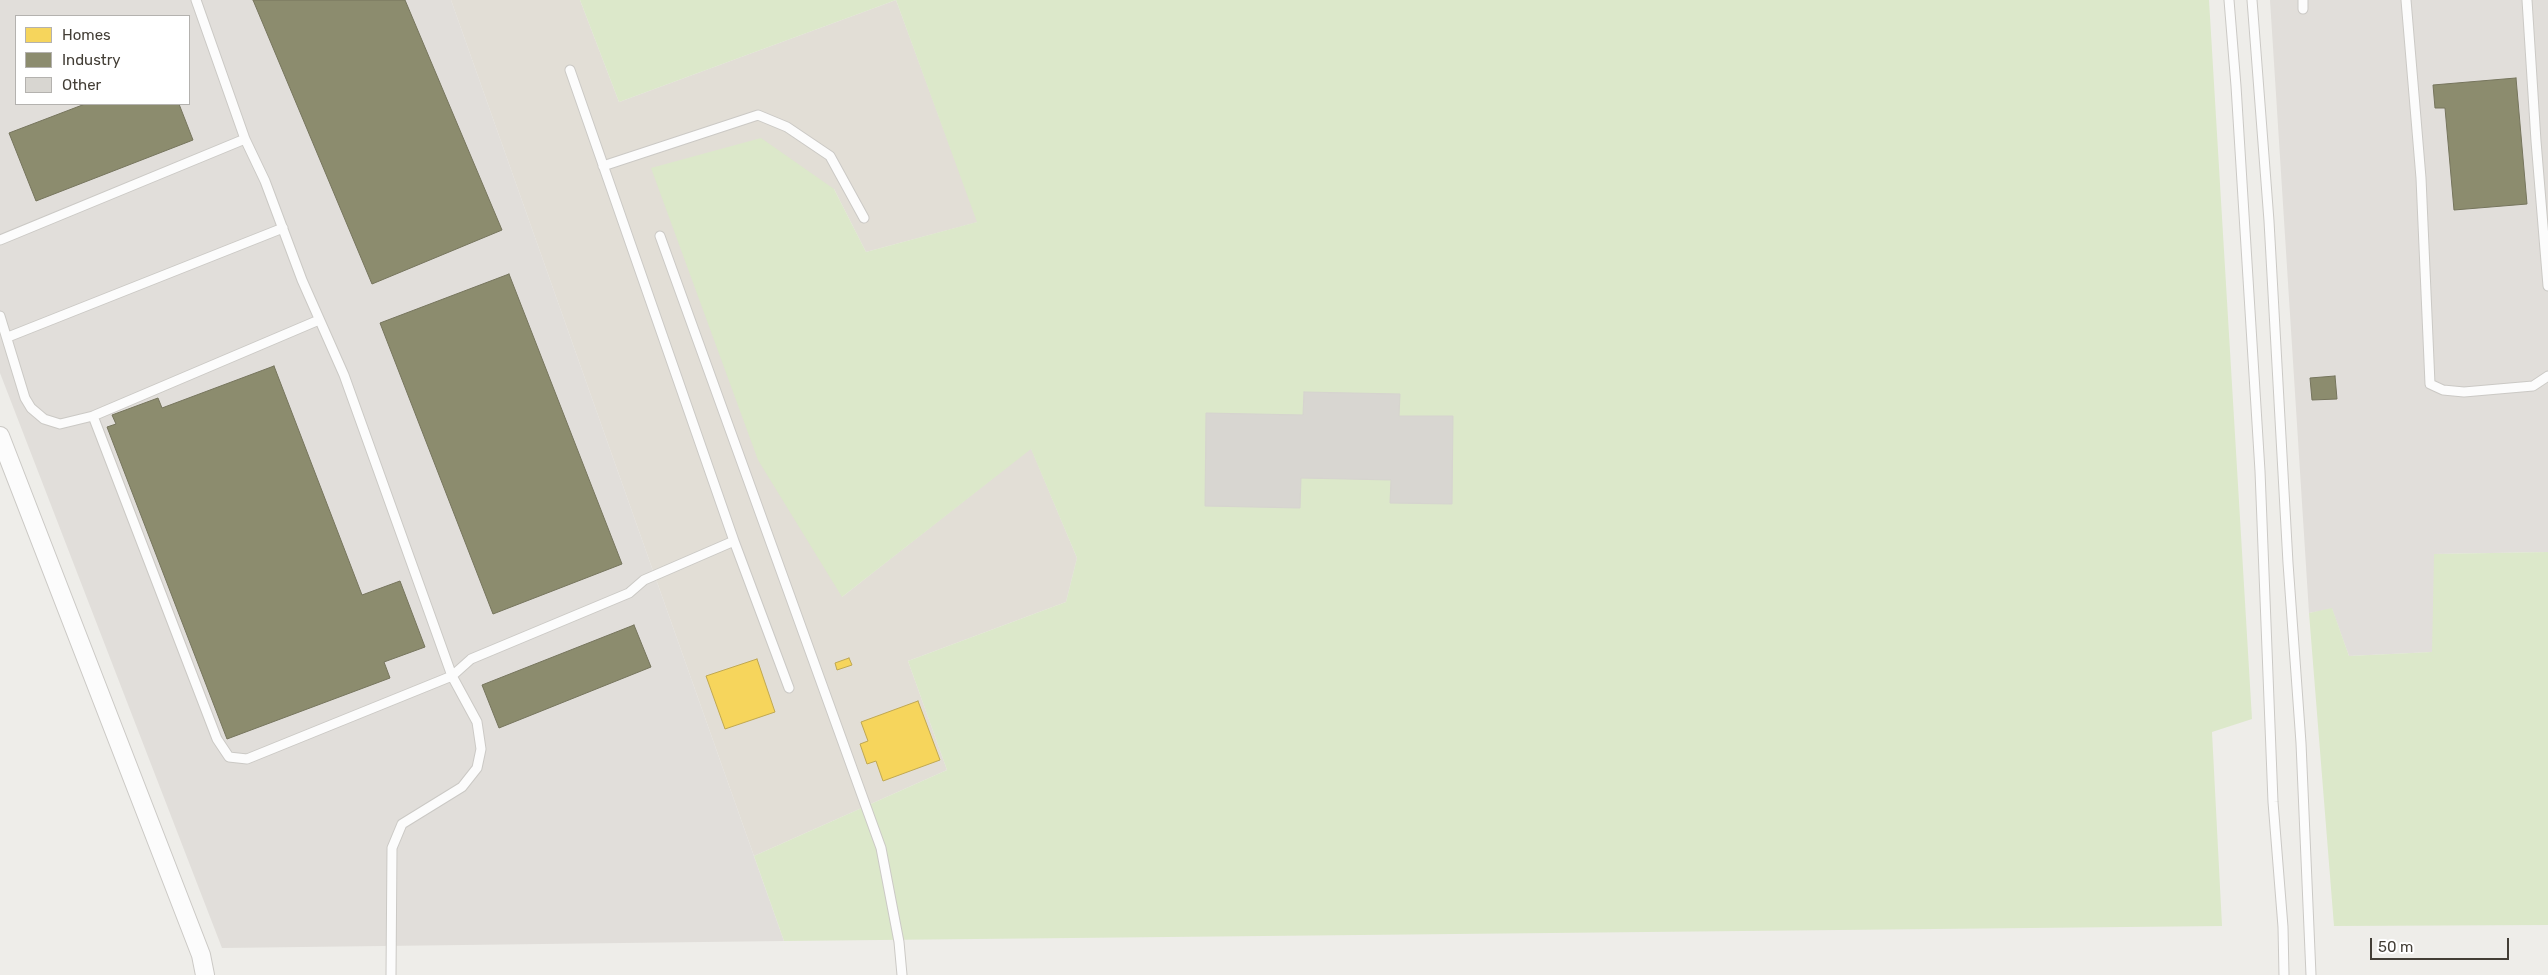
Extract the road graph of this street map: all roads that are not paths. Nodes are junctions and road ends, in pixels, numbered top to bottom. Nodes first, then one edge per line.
1 (196, 0) edge
2 (2229, 0) edge
3 (2252, 0) edge
4 (2406, 0) edge
5 (2527, 0) edge
6 (570, 70) dead end
7 (245, 139) junction
8 (603, 166) junction
9 (864, 218) dead end
10 (283, 228) junction
11 (660, 236) dead end
12 (0, 240) edge
13 (2548, 286) edge
14 (0, 316) edge
15 (319, 320) junction
16 (8, 337) junction
17 (2548, 376) edge
18 (93, 416) junction
19 (0, 436) edge
20 (734, 541) junction
21 (452, 676) junction
22 (789, 688) dead end
23 (205, 975) edge
24 (391, 975) edge
25 (902, 975) edge
26 (2284, 975) edge
27 (2311, 975) edge

1 - 7 lane
2 - 26 lane
3 - 27 lane
4 - 17 lane
5 - 13 lane
6 - 8 lane
7 - 10 lane
7 - 12 lane
8 - 9 lane
8 - 20 lane
10 - 15 lane
10 - 16 lane
11 - 25 lane
14 - 16 lane
15 - 18 lane
15 - 21 lane
16 - 18 lane
18 - 21 lane
19 - 23 street
20 - 21 lane
20 - 22 lane
21 - 24 lane

